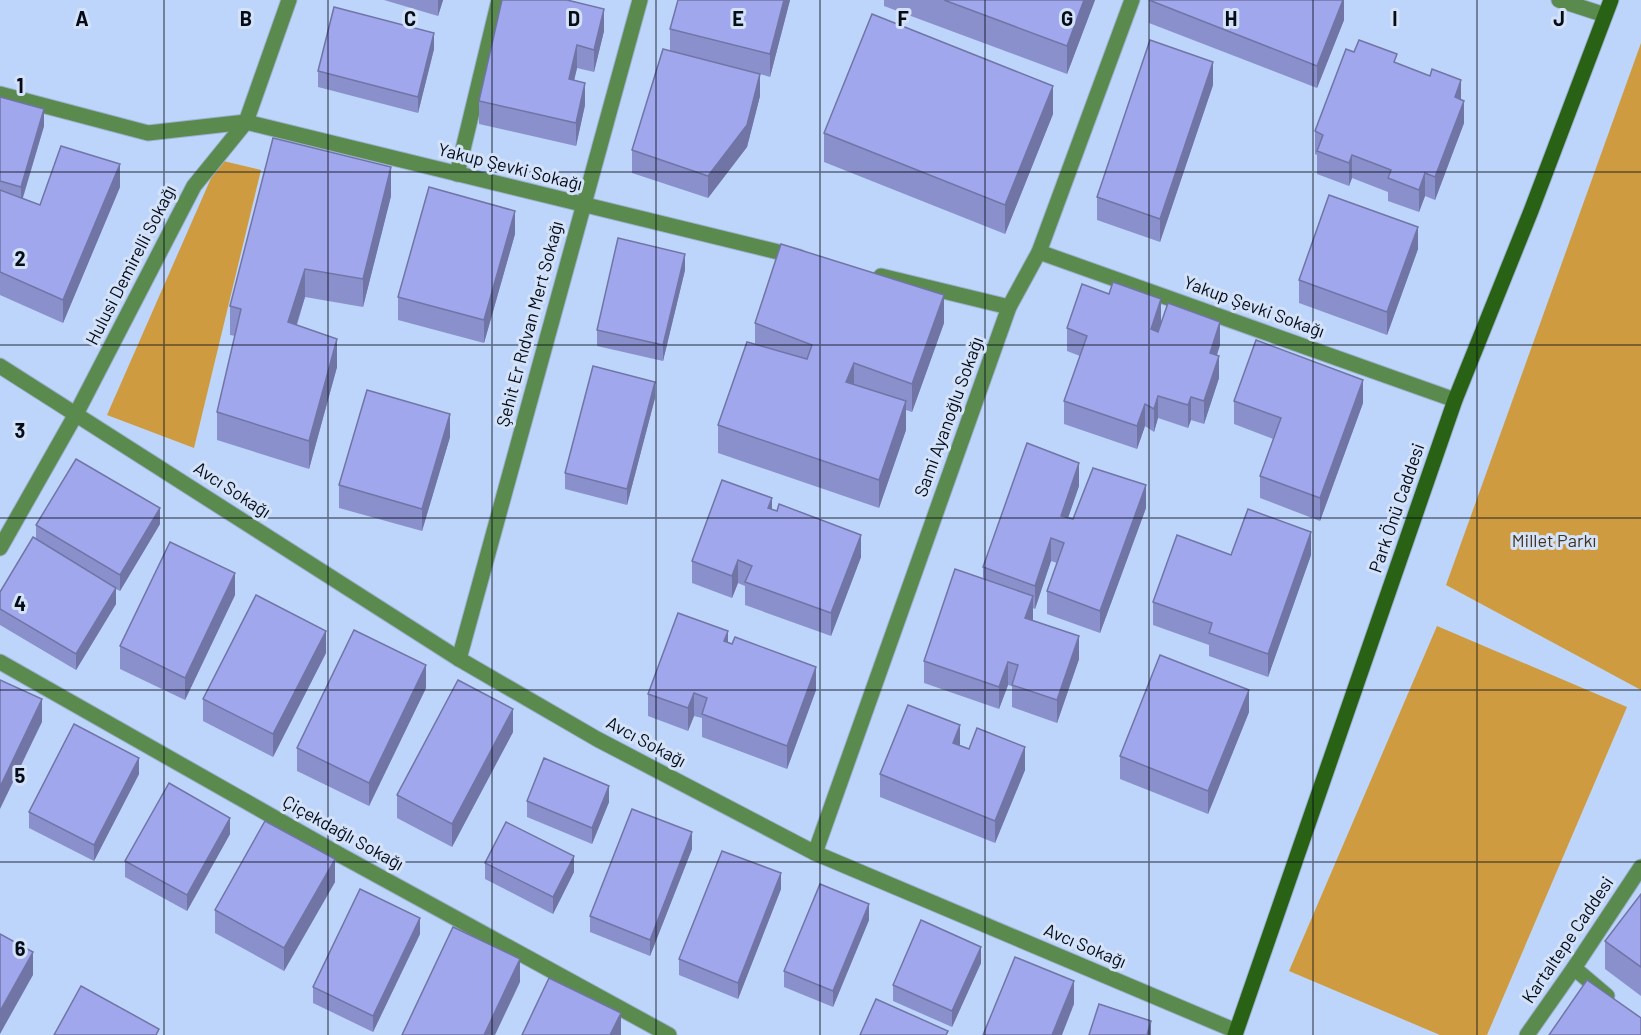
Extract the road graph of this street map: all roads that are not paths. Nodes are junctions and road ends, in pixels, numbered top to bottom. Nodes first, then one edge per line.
1 (289, 0) edge
2 (499, 0) edge
3 (640, 0) edge
4 (1132, 0) edge
5 (1559, 0) edge
6 (1611, 0) edge
7 (1605, 15) junction
8 (0, 94) edge
9 (246, 122) junction
10 (457, 174) junction
11 (582, 205) junction
12 (1039, 252) junction
13 (813, 260) edge
14 (871, 274) edge
15 (1009, 307) junction
16 (0, 366) edge
17 (1455, 400) junction
18 (76, 414) junction
19 (0, 548) edge
20 (459, 659) junction
21 (0, 662) edge
22 (815, 853) junction
23 (1641, 867) edge
24 (1574, 968) junction
25 (1616, 1004) edge
26 (1235, 1033) edge
27 (669, 1035) edge
28 (1527, 1035) edge

1 - 9 street, Hulusi Demirelli Sokağı
2 - 10 street
3 - 11 street, Şehit Er Rıdvan Mert Sokağı
4 - 12 street, Sami Ayanoğlu Sokağı
5 - 7 street
6 - 7 street, Park Önü Caddesi
7 - 17 street, Park Önü Caddesi
8 - 9 street, Yakup Şevki Sokağı
9 - 10 street, Yakup Şevki Sokağı
9 - 18 street, Hulusi Demirelli Sokağı
10 - 11 street, Yakup Şevki Sokağı
11 - 13 street, Yakup Şevki Sokağı
11 - 20 street, Şehit Er Rıdvan Mert Sokağı
12 - 15 street, Sami Ayanoğlu Sokağı
12 - 17 street, Yakup Şevki Sokağı
14 - 15 street
15 - 22 street, Sami Ayanoğlu Sokağı
16 - 18 street, Avcı Sokağı
17 - 26 street, Park Önü Caddesi
18 - 19 street, Hulusi Demirelli Sokağı
18 - 20 street, Avcı Sokağı
20 - 22 street, Avcı Sokağı
21 - 27 street, Çiçekdağlı Sokağı
22 - 26 street, Avcı Sokağı
23 - 24 street, Kartaltepe Caddesi
24 - 25 street
24 - 28 street, Kartaltepe Caddesi

